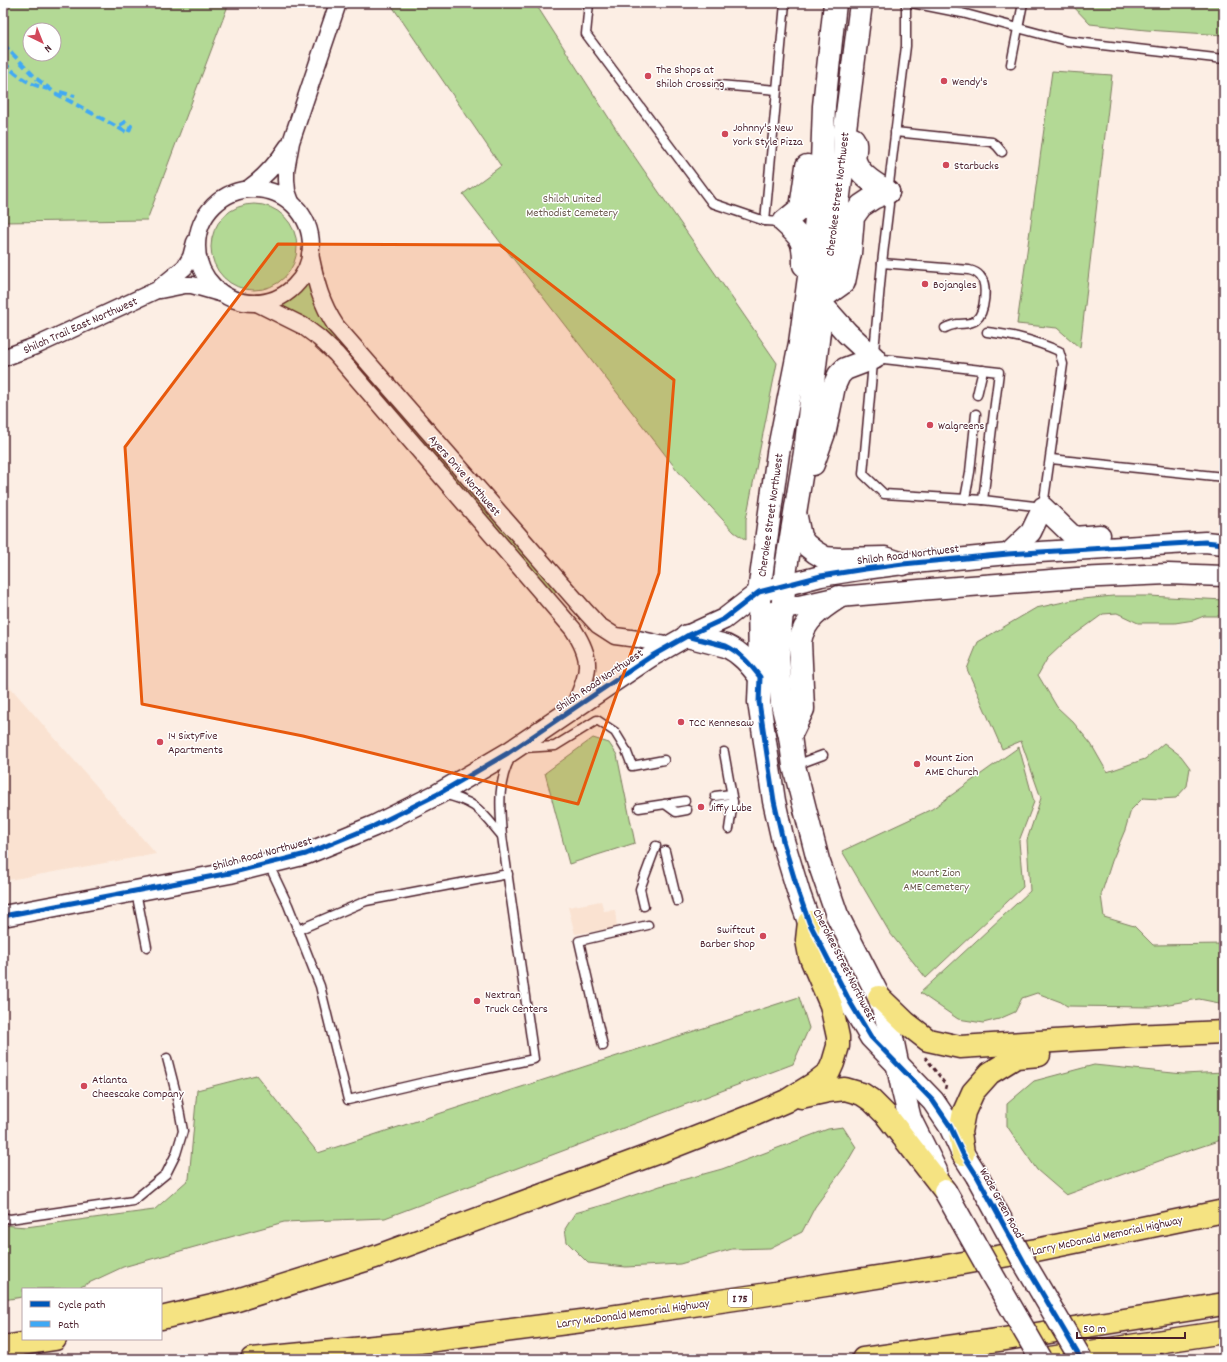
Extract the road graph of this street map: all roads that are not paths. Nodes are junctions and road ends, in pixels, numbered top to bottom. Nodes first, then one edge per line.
1 (338, 3) edge
2 (589, 3) edge
3 (785, 3) edge
4 (835, 3) edge
5 (862, 3) edge
6 (906, 3) edge
7 (912, 3) edge
8 (1023, 3) edge
9 (1018, 29) junction
10 (1224, 59) edge
11 (1011, 64) dead end
12 (719, 85) dead end
13 (777, 90) junction
14 (824, 106) junction
15 (845, 129) junction
16 (895, 132) junction
17 (291, 142) junction
18 (1002, 152) dead end
19 (249, 188) junction
20 (888, 192) junction
21 (291, 202) junction
22 (774, 221) junction
23 (198, 233) junction
24 (310, 254) junction
25 (882, 263) junction
26 (157, 290) junction
27 (222, 293) junction
28 (258, 303) junction
29 (817, 305) junction
30 (945, 328) dead end
31 (987, 332) dead end
32 (3, 358) edge
33 (874, 358) junction
34 (982, 370) junction
35 (977, 395) dead end
36 (976, 414) dead end
37 (1051, 459) junction
38 (1224, 477) edge
39 (800, 480) junction
40 (965, 499) junction
41 (983, 500) junction
42 (1043, 507) junction
43 (795, 515) junction
44 (1183, 543) junction
45 (1224, 544) edge
46 (1008, 554) junction
47 (903, 564) junction
48 (1224, 576) edge
49 (784, 586) junction
50 (759, 592) junction
51 (839, 597) junction
52 (782, 609) junction
53 (760, 614) junction
54 (724, 619) junction
55 (678, 641) junction
56 (760, 677) junction
57 (573, 710) junction
58 (790, 736) junction
59 (515, 749) junction
60 (724, 752) dead end
61 (823, 755) dead end
62 (664, 760) dead end
63 (794, 766) junction
64 (438, 794) junction
65 (732, 798) junction
66 (715, 800) dead end
67 (685, 801) dead end
68 (665, 804) junction
69 (639, 808) dead end
70 (687, 810) dead end
71 (729, 830) dead end
72 (502, 836) junction
73 (656, 846) dead end
74 (665, 851) dead end
75 (268, 863) junction
76 (508, 874) junction
77 (136, 892) junction
78 (677, 901) dead end
79 (644, 906) dead end
80 (3, 916) edge
81 (809, 922) junction
82 (648, 925) dead end
83 (298, 930) junction
84 (147, 947) dead end
85 (879, 997) junction
86 (1224, 1032) edge
87 (1224, 1045) edge
88 (603, 1046) dead end
89 (166, 1058) dead end
90 (897, 1064) junction
91 (786, 1101) junction
92 (963, 1154) junction
93 (945, 1190) junction
94 (1224, 1211) edge
95 (3, 1217) edge
96 (1224, 1304) edge
97 (162, 1318) edge
98 (1224, 1332) edge
99 (48, 1340) edge
100 (3, 1347) edge
101 (252, 1359) edge
102 (862, 1359) edge
103 (1042, 1359) edge
104 (1081, 1359) edge

1 - 17 street
2 - 22 lane
3 - 13 lane
4 - 14 main road, Cherokee Street Northwest
5 - 15 main road, Cherokee Street Northwest
6 - 16 lane
7 - 9 lane
8 - 9 lane
9 - 10 lane
9 - 11 lane
12 - 13 lane
13 - 22 lane
14 - 22 main road
14 - 29 main road, Cherokee Street Northwest
15 - 20 main road
15 - 29 main road, Cherokee Street Northwest
16 - 18 lane
16 - 20 lane
17 - 19 street
17 - 21 street
19 - 21 street
19 - 23 street
20 - 25 lane
20 - 29 main road
21 - 24 street
22 - 29 main road
23 - 26 street, Shiloh Trail East Northwest
23 - 27 street
24 - 28 street
24 - 55 street, Ayers Drive Northwest
25 - 30 lane
25 - 33 lane
26 - 27 street, Shiloh Trail East Northwest
26 - 32 street, Shiloh Trail East Northwest
27 - 28 street
28 - 57 street, Ayers Drive Northwest
29 - 33 main road
29 - 39 main road, Cherokee Street Northwest
29 - 50 main road, Cherokee Street Northwest
31 - 37 lane
33 - 34 lane
33 - 39 main road
33 - 40 lane
34 - 35 lane
34 - 41 lane
36 - 40 lane
37 - 38 lane
37 - 42 lane
39 - 43 main road, Cherokee Street Northwest
40 - 41 lane
41 - 42 lane
42 - 44 street
42 - 46 street
43 - 47 main road
43 - 49 main road, Cherokee Street Northwest
44 - 45 street, Shiloh Road Northwest
44 - 46 street, Shiloh Road Northwest
46 - 47 street, Shiloh Road Northwest
47 - 49 street, Shiloh Road Northwest
48 - 51 street, Shiloh Road Northwest
49 - 50 street, Shiloh Road Northwest
49 - 52 main road, Cherokee Street Northwest
50 - 53 main road, Cherokee Street Northwest
50 - 54 street, Shiloh Road Northwest
51 - 52 street, Shiloh Road Northwest
51 - 58 main road
52 - 53 street, Shiloh Road Northwest
52 - 58 main road, Cherokee Street Northwest
53 - 54 street, Shiloh Road Northwest
53 - 56 main road, Cherokee Street Northwest
54 - 55 street, Shiloh Road Northwest
55 - 56 main road
55 - 57 street, Shiloh Road Northwest
56 - 81 main road, Cherokee Street Northwest
57 - 59 street, Shiloh Road Northwest
58 - 63 main road, Cherokee Street Northwest
59 - 62 lane
59 - 64 street, Shiloh Road Northwest
59 - 72 lane
60 - 65 lane
61 - 63 lane
63 - 85 main road, Cherokee Street Northwest
64 - 72 lane
64 - 75 street, Shiloh Road Northwest
65 - 66 lane
65 - 71 lane
67 - 68 lane
68 - 69 lane
68 - 70 lane
72 - 76 lane
73 - 79 lane
74 - 78 lane
75 - 77 street, Shiloh Road Northwest
75 - 83 lane
76 - 83 lane
76 - 83 lane
77 - 80 street, Shiloh Road Northwest
77 - 84 lane
81 - 90 main road, Cherokee Street Northwest
81 - 91 highway
82 - 88 lane
85 - 86 highway
85 - 90 main road, Cherokee Street Northwest
87 - 92 highway
89 - 95 lane
90 - 92 main road, Wade Green Road
90 - 93 main road
91 - 93 highway
91 - 97 highway
92 - 104 main road, Wade Green Road, bridge
93 - 103 main road, bridge
94 - 101 highway, Larry McDonald Memorial Highway / I 75
96 - 102 highway
98 - 103 highway
99 - 100 highway

